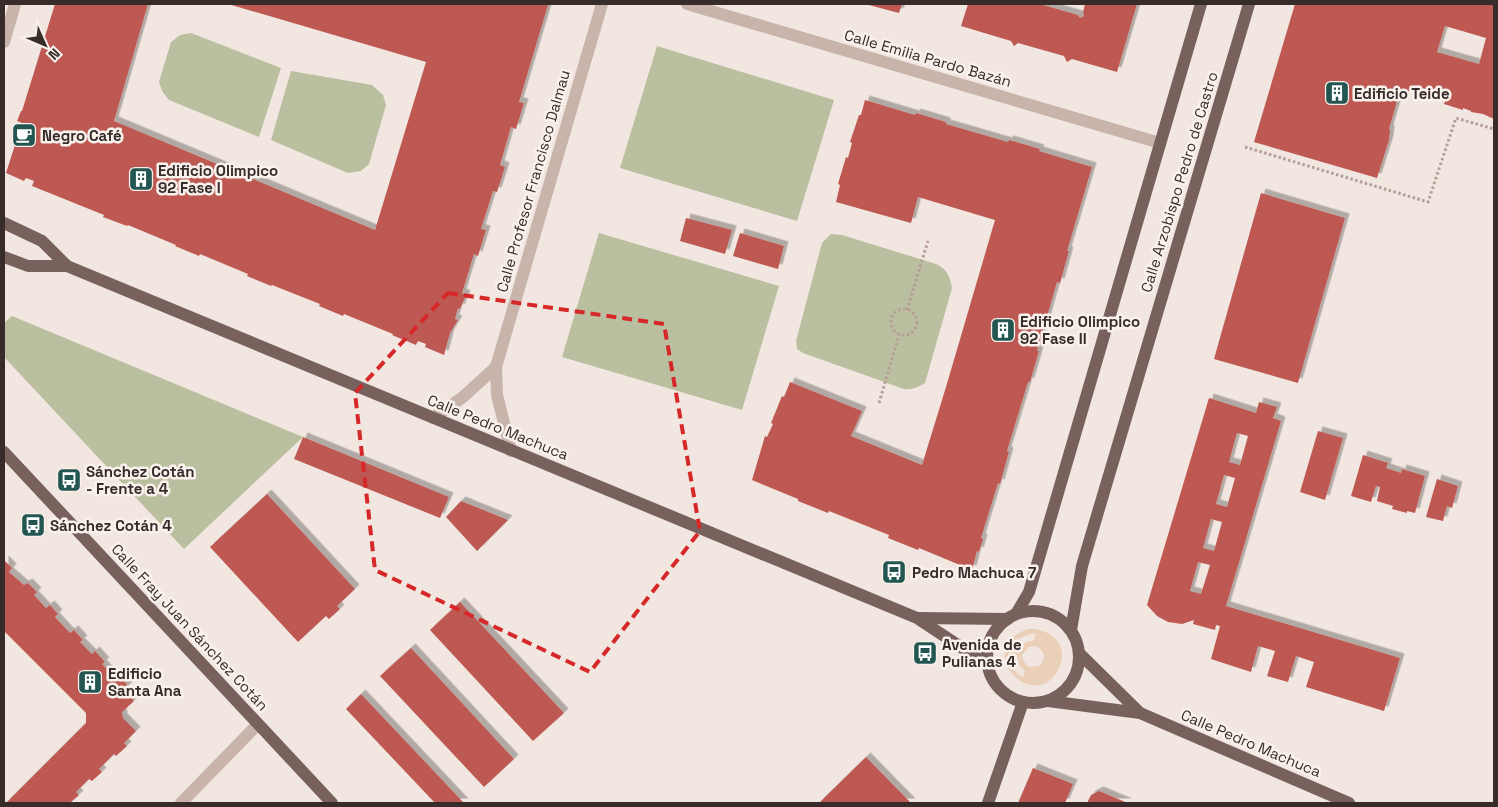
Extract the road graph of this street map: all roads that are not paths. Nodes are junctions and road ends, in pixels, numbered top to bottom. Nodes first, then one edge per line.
1 (15, 4) edge
2 (602, 4) edge
3 (687, 4) edge
4 (1201, 4) edge
5 (1248, 4) edge
6 (4, 42) edge
7 (1160, 143) junction
8 (4, 223) edge
9 (4, 257) edge
10 (67, 266) junction
11 (496, 367) junction
12 (433, 418) junction
13 (511, 451) junction
14 (4, 452) edge
15 (1012, 616) junction
16 (917, 618) junction
17 (1071, 630) junction
18 (1079, 653) junction
19 (988, 665) junction
20 (1048, 701) junction
21 (1023, 702) junction
22 (1140, 713) junction
23 (258, 724) junction
24 (181, 803) edge
25 (332, 803) edge
26 (988, 803) edge
27 (1349, 803) edge

1 - 6 street
2 - 11 street, Calle Profesor Francisco Dalmau
3 - 7 street, Calle Emilia Pardo Bazán
4 - 7 main road, Calle Arzobispo Pedro de Castro
5 - 17 main road, Calle Arzobispo Pedro de Castro
7 - 15 main road, Calle Arzobispo Pedro de Castro
8 - 10 main road, Calle Pedro Machuca
9 - 10 main road, Calle Pedro Machuca
10 - 12 main road, Calle Pedro Machuca
11 - 12 street
11 - 13 street, Calle Profesor Francisco Dalmau
12 - 13 main road, Calle Pedro Machuca
13 - 16 main road, Calle Pedro Machuca
14 - 23 main road, Calle Fray Juan Sánchez Cotán
15 - 16 main road, Calle Pedro Machuca
15 - 17 main road
15 - 19 main road
16 - 19 main road, Calle Pedro Machuca
17 - 18 main road
18 - 20 main road
18 - 22 main road, Calle Pedro Machuca
19 - 21 main road
20 - 21 main road
20 - 22 main road, Calle Pedro Machuca
21 - 26 main road
22 - 27 main road, Calle Pedro Machuca
23 - 24 street
23 - 25 main road, Calle Fray Juan Sánchez Cotán

